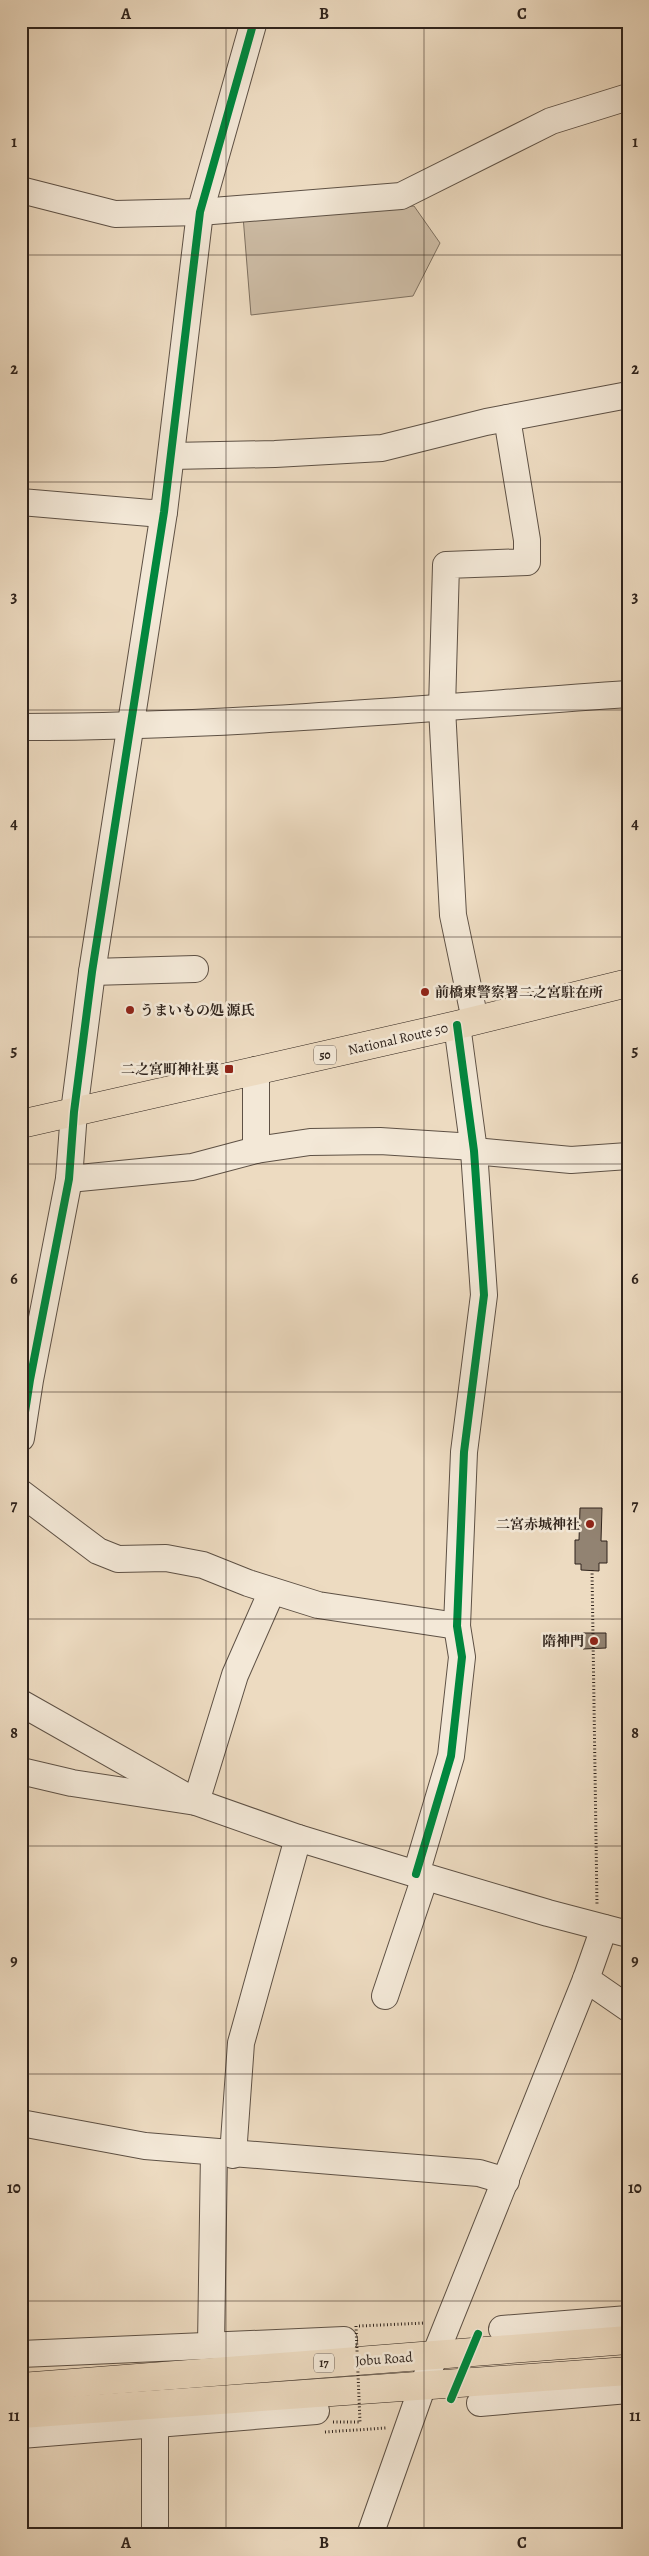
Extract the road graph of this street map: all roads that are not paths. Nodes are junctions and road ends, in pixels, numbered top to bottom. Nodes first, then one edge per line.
1 (254, 21) edge
2 (628, 97) edge
3 (21, 190) edge
4 (200, 212) junction
5 (628, 395) edge
6 (507, 418) junction
7 (171, 456) junction
8 (21, 502) edge
9 (164, 512) junction
10 (628, 694) edge
11 (442, 708) junction
12 (21, 727) edge
13 (129, 727) junction
14 (195, 969) dead end
15 (92, 972) junction
16 (628, 983) edge
17 (466, 1022) junction
18 (256, 1070) junction
19 (74, 1112) junction
20 (21, 1124) edge
21 (474, 1149) junction
22 (256, 1150) junction
23 (628, 1156) edge
24 (70, 1178) junction
25 (21, 1438) edge
26 (21, 1493) edge
27 (272, 1591) junction
28 (457, 1626) junction
29 (21, 1703) edge
30 (21, 1771) edge
31 (196, 1802) junction
32 (298, 1838) junction
33 (420, 1875) junction
34 (609, 1924) edge
35 (586, 1979) junction
36 (385, 1996) dead end
37 (628, 2008) edge
38 (21, 2123) edge
39 (223, 2153) junction
40 (503, 2188) junction
41 (628, 2319) edge
42 (502, 2329) dead end
43 (350, 2333) road end
44 (628, 2340) edge
45 (211, 2346) junction
46 (21, 2354) edge
47 (437, 2354) junction
48 (628, 2371) edge
49 (423, 2386) junction
50 (21, 2387) edge
51 (628, 2390) edge
52 (480, 2403) dead end
53 (316, 2411) dead end
54 (21, 2414) edge
55 (155, 2426) junction
56 (21, 2435) edge
57 (155, 2535) edge
58 (370, 2535) edge

1 - 4 street
2 - 4 street
3 - 4 street
4 - 7 street
5 - 6 street
6 - 7 street
6 - 11 street
7 - 9 street
8 - 9 street
9 - 13 street
10 - 11 street
11 - 13 street
11 - 17 street
12 - 13 street
13 - 15 street
14 - 15 street
15 - 19 street
16 - 17 highway, National Route 50 / 50
17 - 18 highway, National Route 50 / 50
17 - 21 street
18 - 19 highway, National Route 50 / 50
18 - 22 street
19 - 20 highway, National Route 50 / 50
19 - 24 street
21 - 22 street
21 - 23 street
21 - 28 street
22 - 24 street
24 - 25 street
26 - 27 street
27 - 28 street
27 - 31 street
28 - 33 street
29 - 31 street
30 - 31 street
31 - 32 street
32 - 33 street
32 - 39 street
33 - 34 street
33 - 36 street
34 - 35 street
35 - 37 street
35 - 40 street
38 - 39 street
39 - 40 street
39 - 45 street
40 - 47 street
41 - 42 street
43 - 45 street
44 - 47 highway, Jobu Road / 17
45 - 46 street
47 - 49 street
47 - 50 highway, Jobu Road / 17
48 - 49 highway, 17
49 - 54 highway, 17
49 - 58 street
51 - 52 street
53 - 55 street
55 - 56 street
55 - 57 street

